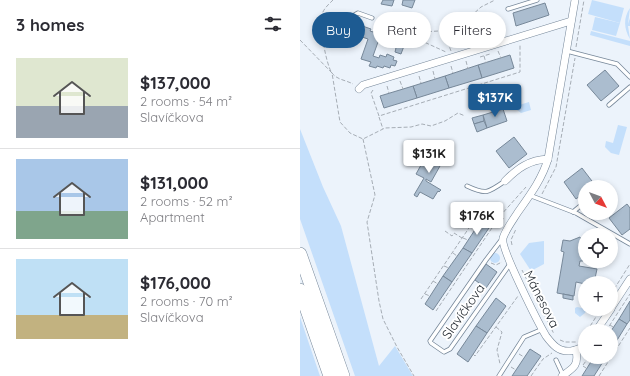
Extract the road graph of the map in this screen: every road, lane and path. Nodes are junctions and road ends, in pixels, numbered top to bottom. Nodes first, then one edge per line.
1 (333, 0) edge
2 (492, 0) edge
3 (495, 0) edge
4 (537, 0) edge
5 (575, 0) edge
6 (584, 0) edge
7 (508, 9) dead end
8 (476, 12) edge
9 (365, 16) edge
10 (372, 18) joint
11 (572, 21) junction
12 (373, 23) edge
13 (300, 40) edge
14 (520, 44) dead end
15 (431, 45) edge
16 (449, 48) edge
17 (498, 51) dead end
18 (567, 51) junction
19 (576, 53) junction
20 (491, 54) dead end
21 (484, 56) junction
22 (478, 58) dead end
23 (501, 58) dead end
24 (451, 61) junction
25 (466, 61) dead end
26 (486, 63) dead end
27 (468, 69) dead end
28 (433, 71) dead end
29 (332, 73) junction
30 (453, 73) dead end
31 (398, 74) junction
32 (418, 76) dead end
33 (630, 77) edge
34 (435, 79) dead end
35 (421, 83) dead end
36 (387, 86) dead end
37 (630, 87) edge
38 (359, 89) joint
39 (374, 89) dead end
40 (403, 89) dead end
41 (389, 93) dead end
42 (609, 104) dead end
43 (379, 116) junction
44 (465, 116) dead end
45 (383, 129) junction
46 (363, 139) junction
47 (548, 159) junction
48 (505, 181) joint
49 (530, 182) dead end
50 (467, 186) dead end
51 (529, 195) junction
52 (537, 197) junction
53 (578, 208) edge
54 (573, 212) junction
55 (500, 216) junction
56 (471, 225) junction
57 (514, 225) junction
58 (476, 228) dead end
59 (445, 231) dead end
60 (463, 238) junction
61 (502, 239) junction
62 (468, 240) dead end
63 (630, 244) edge
64 (512, 247) dead end
65 (452, 253) junction
66 (300, 254) edge
67 (457, 256) dead end
68 (486, 260) junction
69 (510, 261) junction
70 (466, 262) dead end
71 (468, 263) junction
72 (630, 264) edge
73 (444, 265) junction
74 (449, 268) dead end
75 (521, 269) dead end
76 (457, 274) dead end
77 (460, 276) junction
78 (630, 279) edge
79 (433, 281) junction
80 (618, 283) edge
81 (438, 284) dead end
82 (300, 290) edge
83 (447, 290) dead end
84 (523, 290) junction
85 (449, 291) junction
86 (425, 293) junction
87 (630, 294) edge
88 (430, 296) dead end
89 (629, 297) edge
90 (618, 298) edge
91 (421, 299) dead end
92 (438, 302) dead end
93 (441, 303) junction
94 (620, 309) junction
95 (436, 311) dead end
96 (624, 311) dead end
97 (501, 314) dead end
98 (503, 315) junction
99 (611, 324) edge
100 (492, 326) dead end
101 (495, 327) junction
102 (630, 328) edge
103 (543, 329) junction
104 (622, 332) dead end
105 (626, 334) junction
106 (555, 336) dead end
107 (559, 340) dead end
108 (578, 340) edge
109 (482, 341) dead end
110 (484, 343) junction
111 (618, 347) edge
112 (560, 349) junction
113 (576, 350) joint
114 (473, 354) dead end
115 (556, 360) dead end
116 (535, 364) dead end
117 (606, 364) edge
118 (538, 366) junction
119 (583, 366) dead end
120 (586, 368) dead end
121 (502, 371) junction
122 (596, 373) dead end
123 (330, 376) edge
124 (344, 376) edge
125 (414, 376) edge
126 (499, 376) edge
127 (531, 376) edge
128 (563, 376) edge
129 (599, 376) edge

1 - 29 path
2 - 3 path
2 - 8 path
4 - 7 lane
5 - 11 street, Slavíčkova
6 - 19 path
9 - 10 lane
10 - 12 path
11 - 18 street, Slavíčkova
11 - 24 street
13 - 29 path
14 - 43 path
15 - 24 path
16 - 24 path
17 - 23 path
18 - 19 lane
18 - 47 street, Slavíčkova
19 - 33 lane
19 - 52 path
20 - 21 path
21 - 22 path
21 - 26 path
24 - 30 path
24 - 31 street
25 - 27 path
28 - 34 path
29 - 38 path
29 - 46 path
31 - 38 street
31 - 40 path
32 - 35 path
36 - 41 path
37 - 42 lane
39 - 43 path
43 - 45 path
44 - 45 path
45 - 46 path
46 - 125 path
47 - 48 street
47 - 51 street, Slavíčkova
48 - 50 lane
49 - 55 path
51 - 52 lane
51 - 57 street, Slavíčkova
52 - 54 lane
53 - 54 lane
54 - 63 lane
55 - 56 path
55 - 57 path
55 - 71 path
56 - 58 path
56 - 60 path
57 - 61 street, Slavíčkova
57 - 64 path
59 - 60 path
60 - 62 path
60 - 65 path
61 - 68 lane, Slavíčkova
61 - 69 street
65 - 67 path
65 - 73 path
66 - 124 highway
68 - 69 path
68 - 69 lane, Slavíčkova
69 - 84 street, Mánesova
70 - 71 path
71 - 77 path
72 - 80 path
73 - 74 path
73 - 79 path
75 - 106 path
76 - 77 path
77 - 85 path
78 - 90 street
79 - 81 path
79 - 86 path
82 - 123 highway
83 - 85 path
84 - 98 path
84 - 103 street, Mánesova
85 - 93 path
86 - 88 path
86 - 91 path
87 - 89 path
89 - 94 path
92 - 93 path
93 - 95 path
94 - 96 path
94 - 99 path
97 - 98 path
98 - 101 path
100 - 101 path
101 - 110 path
101 - 121 path
102 - 105 path
103 - 112 street, Mánesova
103 - 121 lane
104 - 105 path
105 - 111 path
107 - 108 path
109 - 110 path
110 - 114 path
112 - 113 street
112 - 118 path
113 - 128 street
115 - 128 lane
116 - 118 path
117 - 129 path
118 - 127 path
119 - 120 path
121 - 126 lane
122 - 129 path

